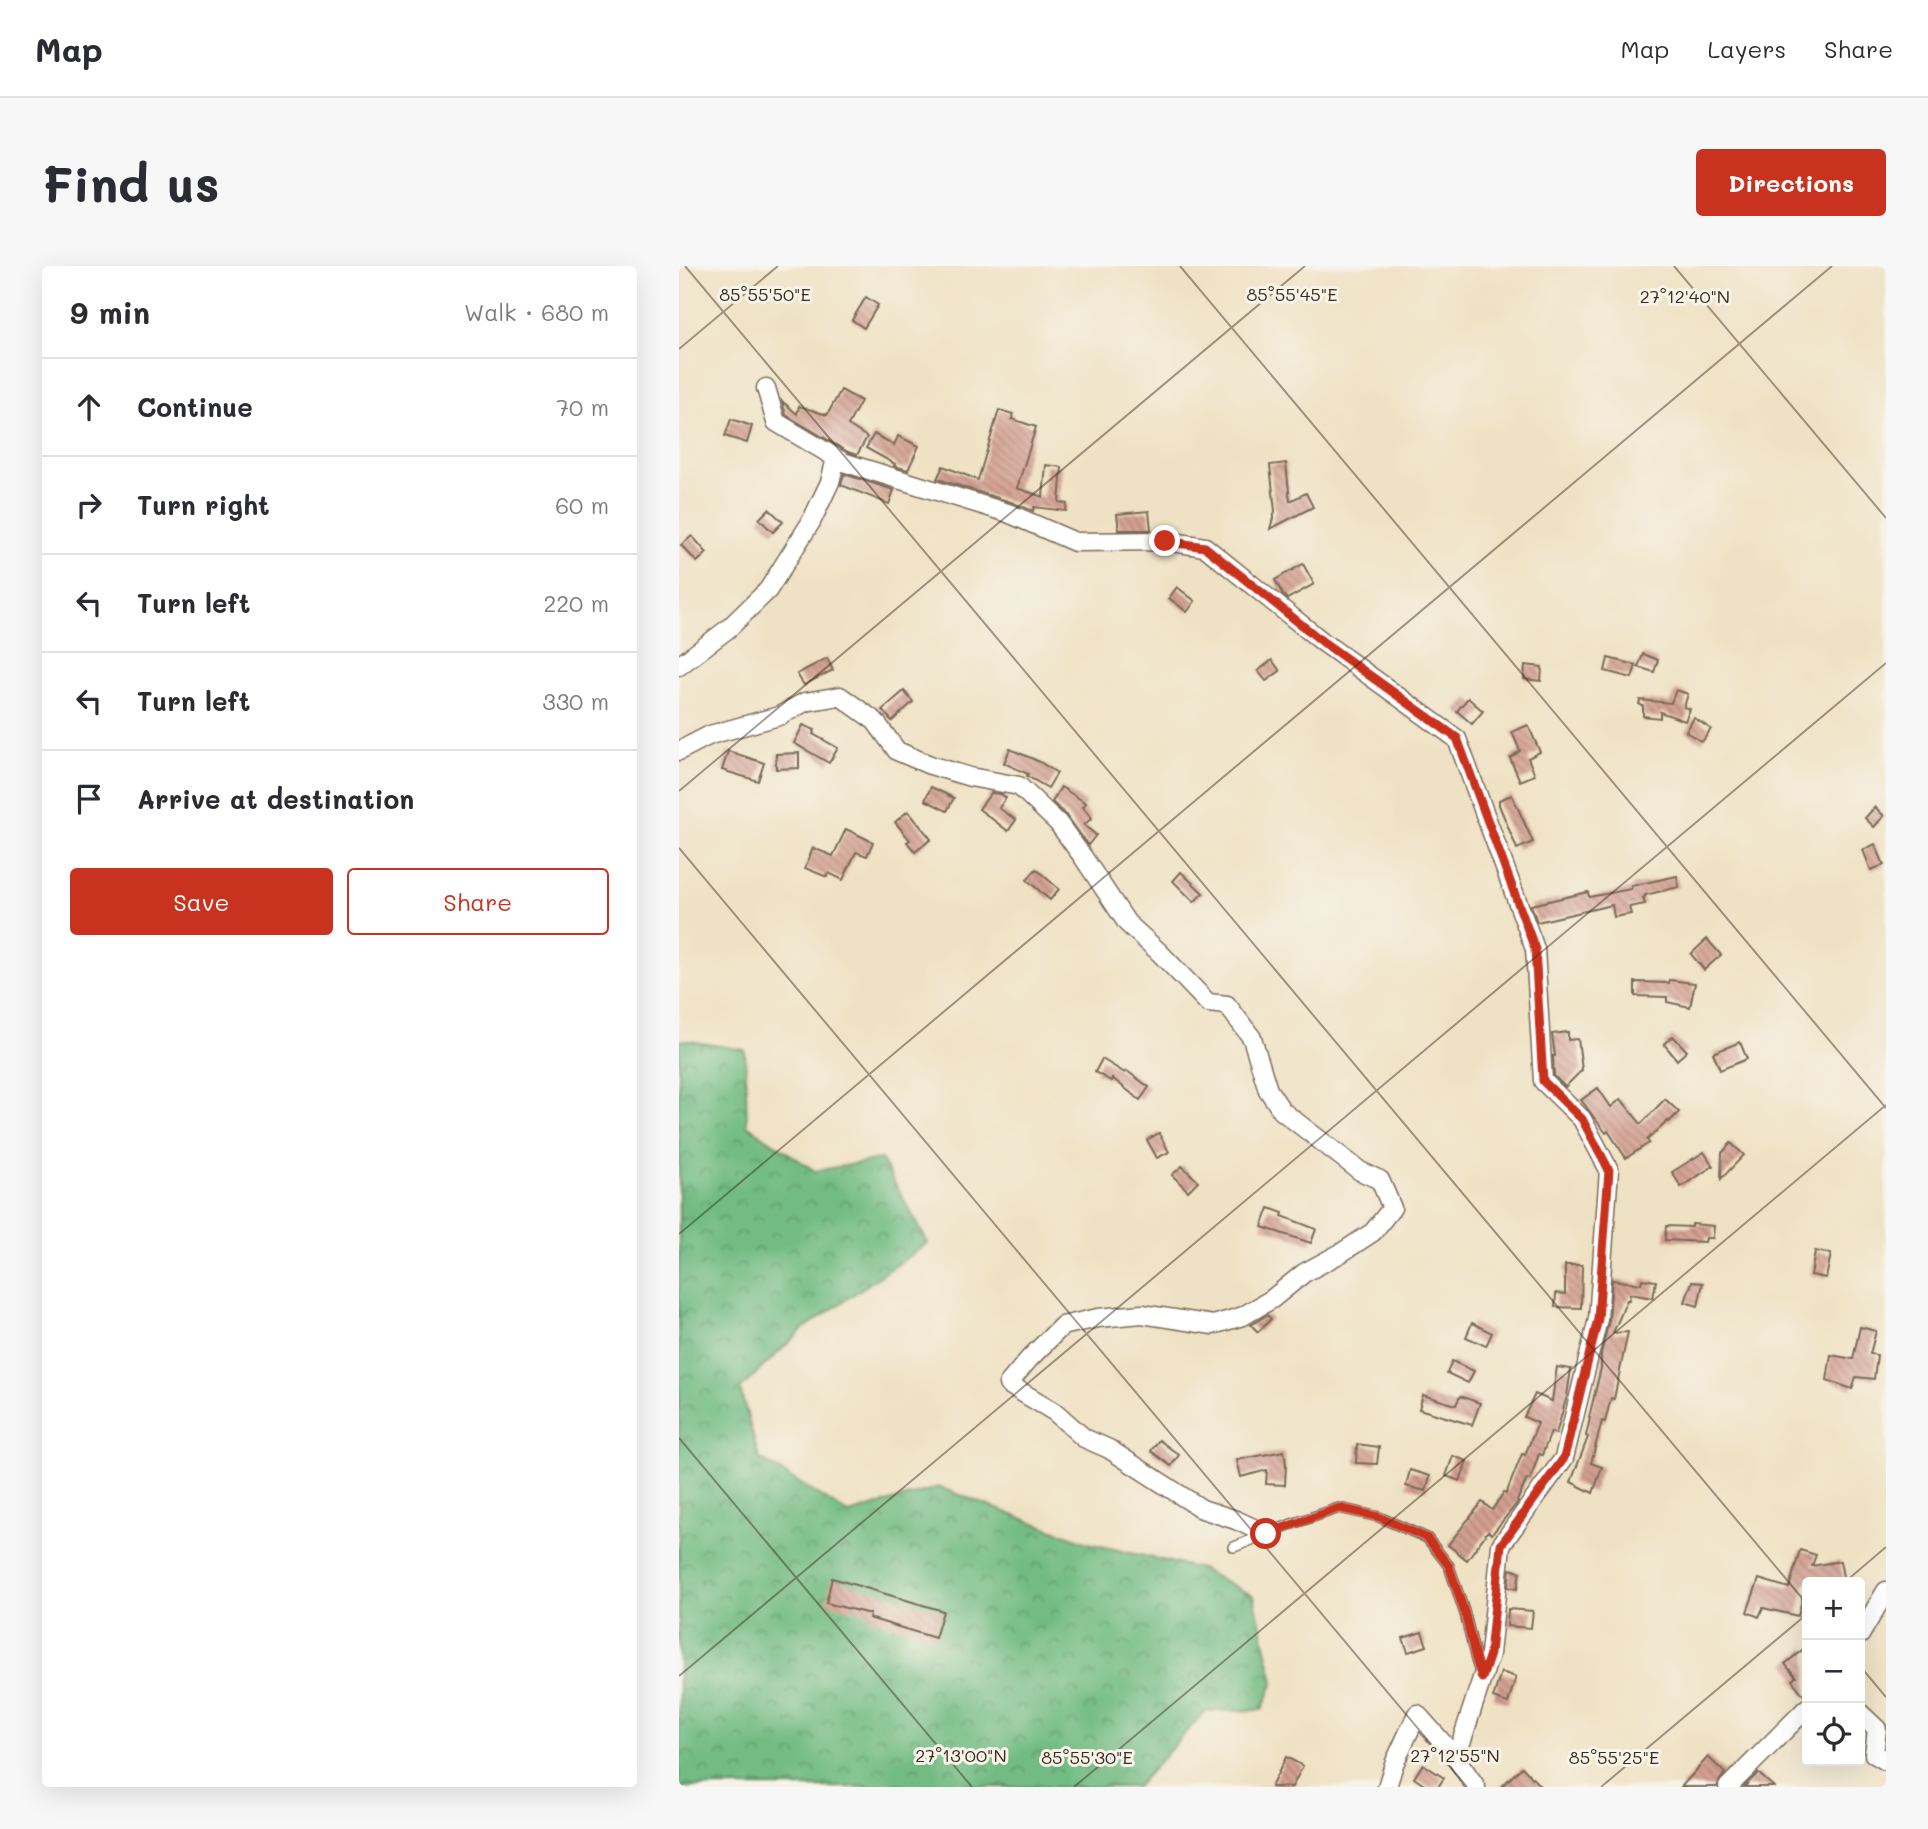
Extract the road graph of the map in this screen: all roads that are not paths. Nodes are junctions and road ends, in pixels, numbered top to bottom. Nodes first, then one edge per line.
1 (766, 388) dead end
2 (836, 458) junction
3 (679, 666) edge
4 (679, 751) edge
5 (1266, 1534) junction
6 (1234, 1547) dead end
7 (1886, 1591) edge
8 (1865, 1627) edge
9 (1482, 1678) junction
10 (1802, 1713) edge
11 (1865, 1718) edge
12 (1456, 1758) junction
13 (1886, 1761) edge
14 (1387, 1787) edge
15 (1476, 1787) edge
16 (1728, 1787) edge

1 - 2 street
2 - 3 street
2 - 9 street
4 - 5 street
5 - 6 lane
5 - 9 lane
7 - 8 street
9 - 12 street
10 - 16 street
11 - 13 street
12 - 14 street
12 - 15 street

